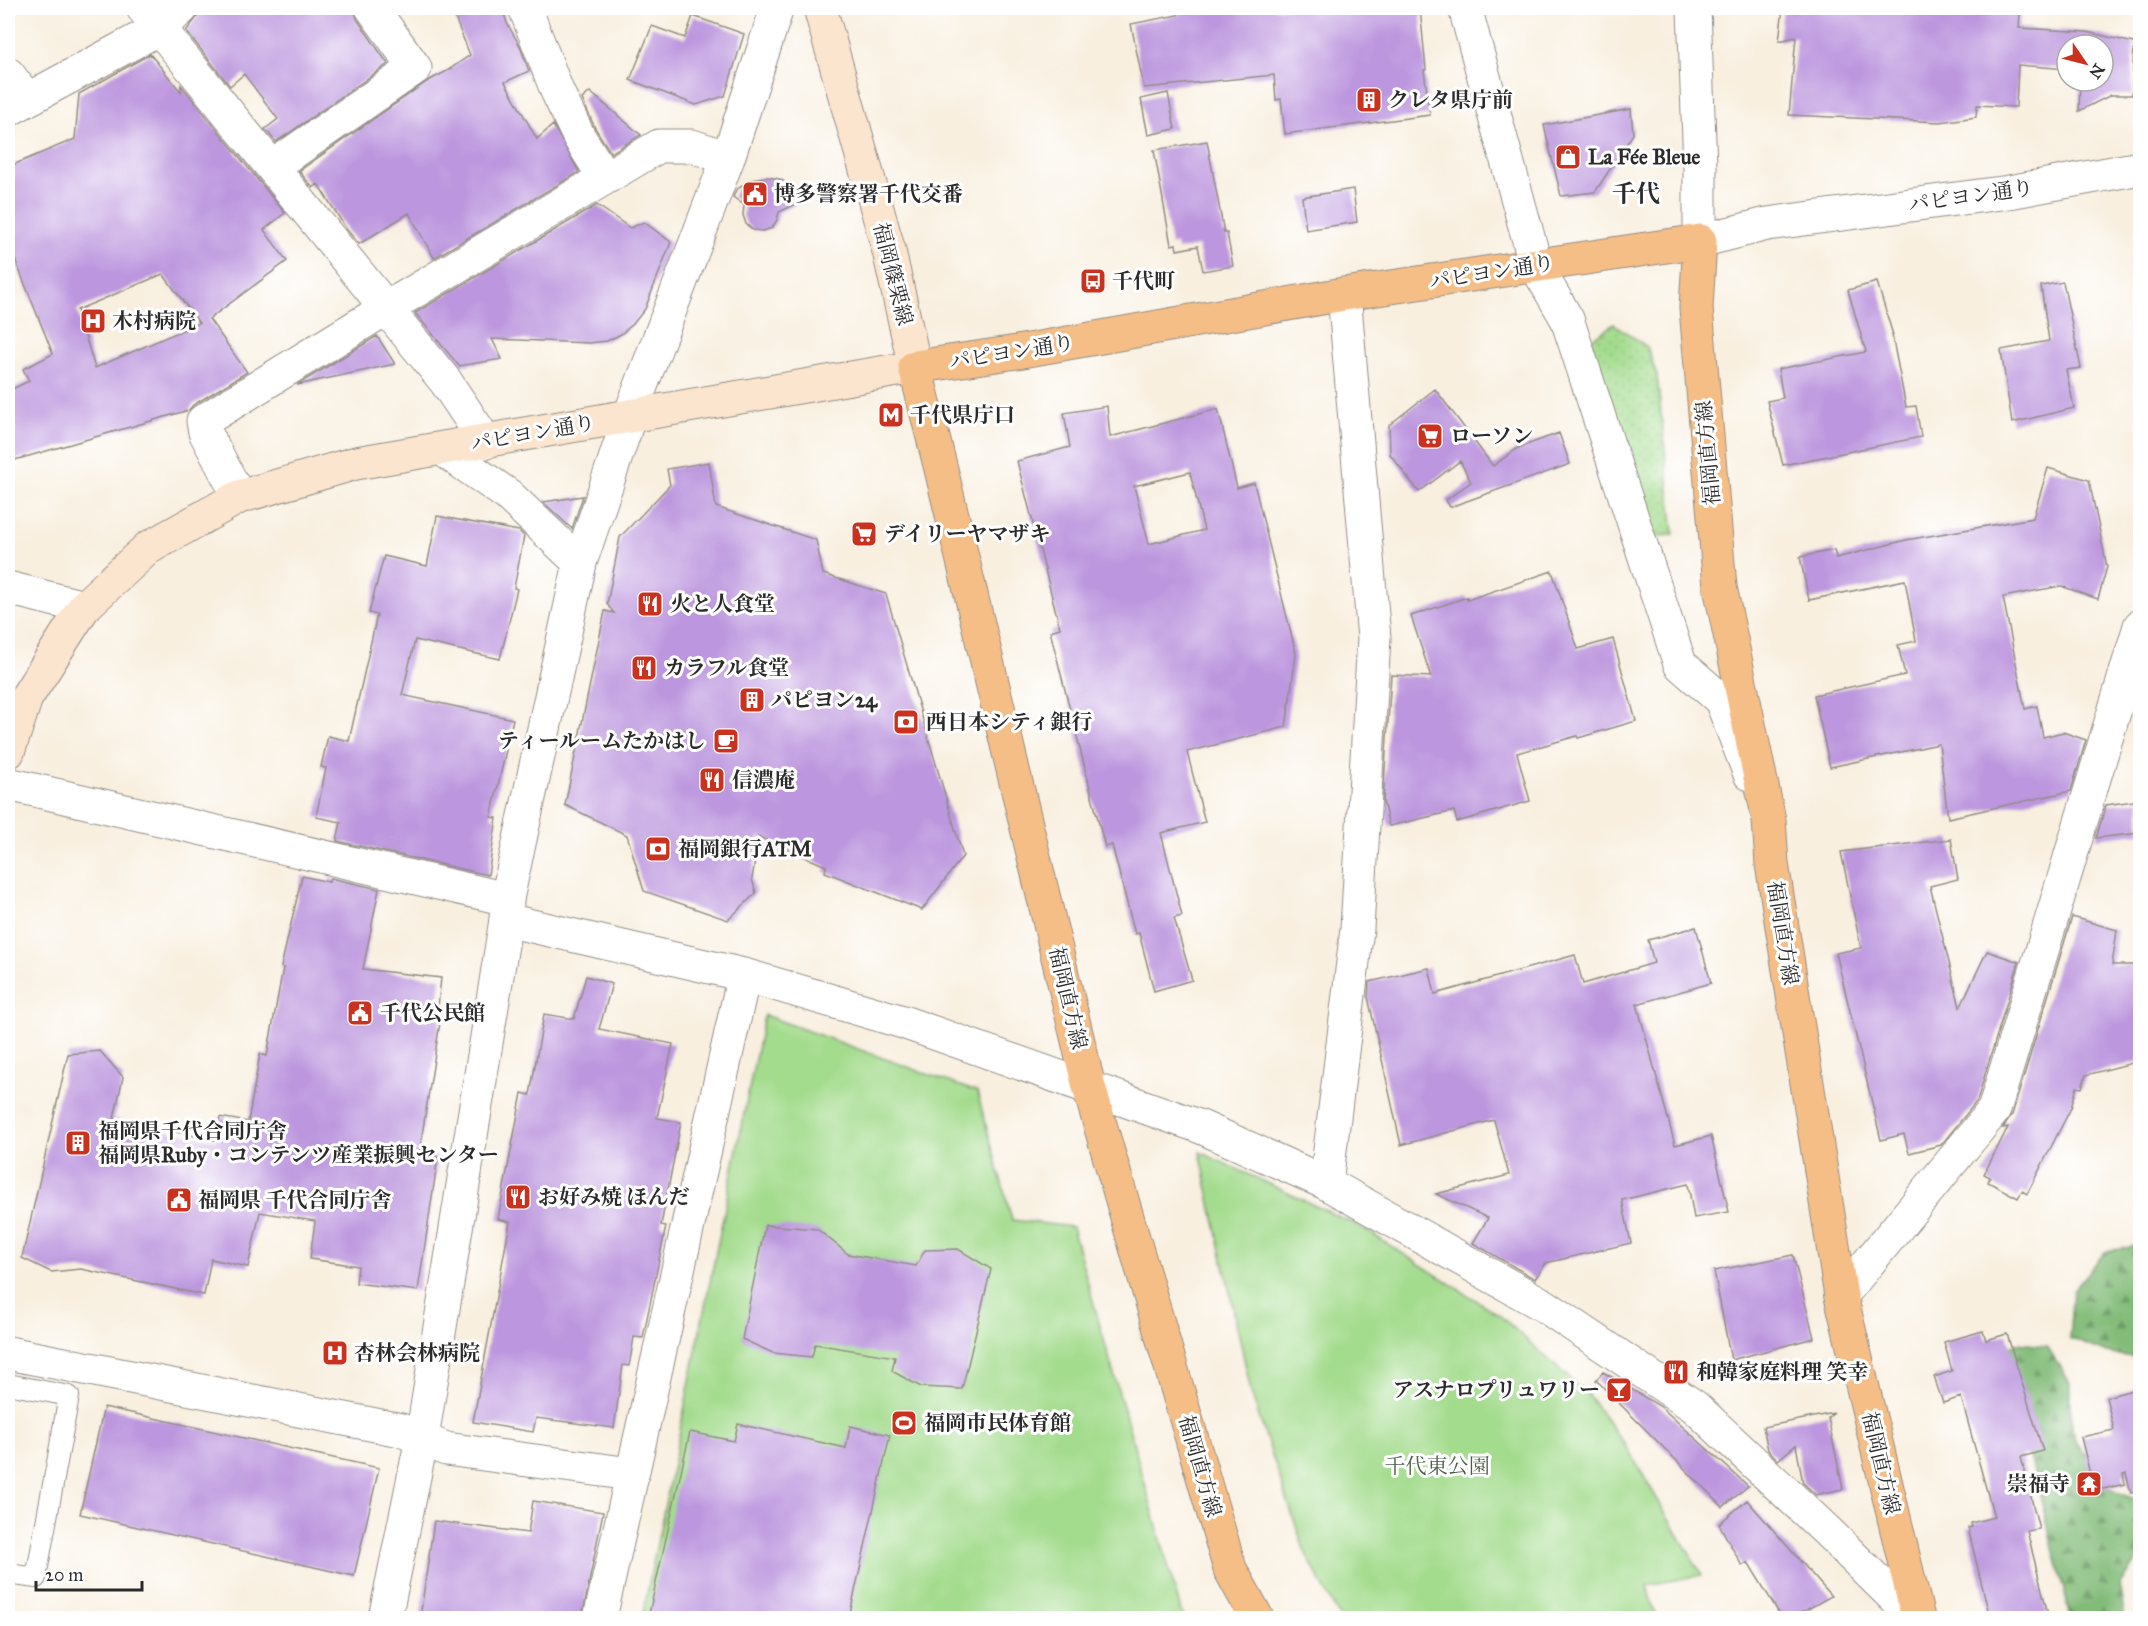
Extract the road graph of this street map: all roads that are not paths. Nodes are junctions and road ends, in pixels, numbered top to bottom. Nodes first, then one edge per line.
1 (182, 8) edge
2 (372, 8) edge
3 (525, 8) edge
4 (777, 8) edge
5 (820, 8) edge
6 (1465, 8) edge
7 (1694, 8) edge
8 (150, 18) edge
9 (8, 74) edge
10 (17, 104) edge
11 (728, 158) junction
12 (272, 167) junction
13 (2140, 168) edge
14 (605, 178) junction
15 (1700, 241) junction
16 (1536, 266) junction
17 (1344, 294) junction
18 (385, 309) junction
19 (915, 367) junction
20 (630, 415) junction
21 (486, 442) junction
22 (442, 449) junction
23 (239, 496) junction
24 (580, 563) junction
25 (8, 588) edge
26 (84, 607) junction
27 (2140, 626) edge
28 (8, 752) edge
29 (8, 784) edge
30 (1769, 820) junction
31 (507, 910) junction
32 (744, 975) junction
33 (1089, 1087) junction
34 (1326, 1184) junction
35 (1841, 1296) junction
36 (8, 1353) edge
37 (8, 1384) edge
38 (422, 1438) junction
39 (631, 1474) junction
40 (8, 1574) edge
41 (386, 1618) edge
42 (600, 1618) edge
43 (1257, 1618) edge
44 (1917, 1618) edge

1 - 8 street
2 - 12 street
3 - 14 street
4 - 11 street
5 - 19 main road, 福岡篠栗線
6 - 16 street
7 - 15 street
8 - 10 street
8 - 12 street
9 - 10 street
11 - 14 street
11 - 20 street
12 - 18 street
13 - 15 street, パピヨン通り
14 - 18 street
15 - 16 main road, パピヨン通り
15 - 30 main road, 福岡直方線
16 - 17 main road, パピヨン通り
16 - 30 street
17 - 19 main road, パピヨン通り
17 - 34 street
18 - 21 street
18 - 23 street
19 - 20 main road, パピヨン通り
19 - 33 main road, 福岡直方線
20 - 21 main road, パピヨン通り
20 - 24 street
21 - 22 main road, パピヨン通り
22 - 23 main road, パピヨン通り
22 - 24 street
23 - 26 main road, パピヨン通り
24 - 31 street
25 - 26 street
26 - 28 main road, パピヨン通り
27 - 35 street
29 - 31 street
30 - 35 main road, 福岡直方線
31 - 32 street
31 - 38 street
32 - 33 street
32 - 39 street
33 - 34 street
33 - 43 main road, 福岡直方線
34 - 44 street
35 - 44 main road, 福岡直方線
36 - 38 street
37 - 40 lane
38 - 39 street
38 - 41 street
39 - 42 street

